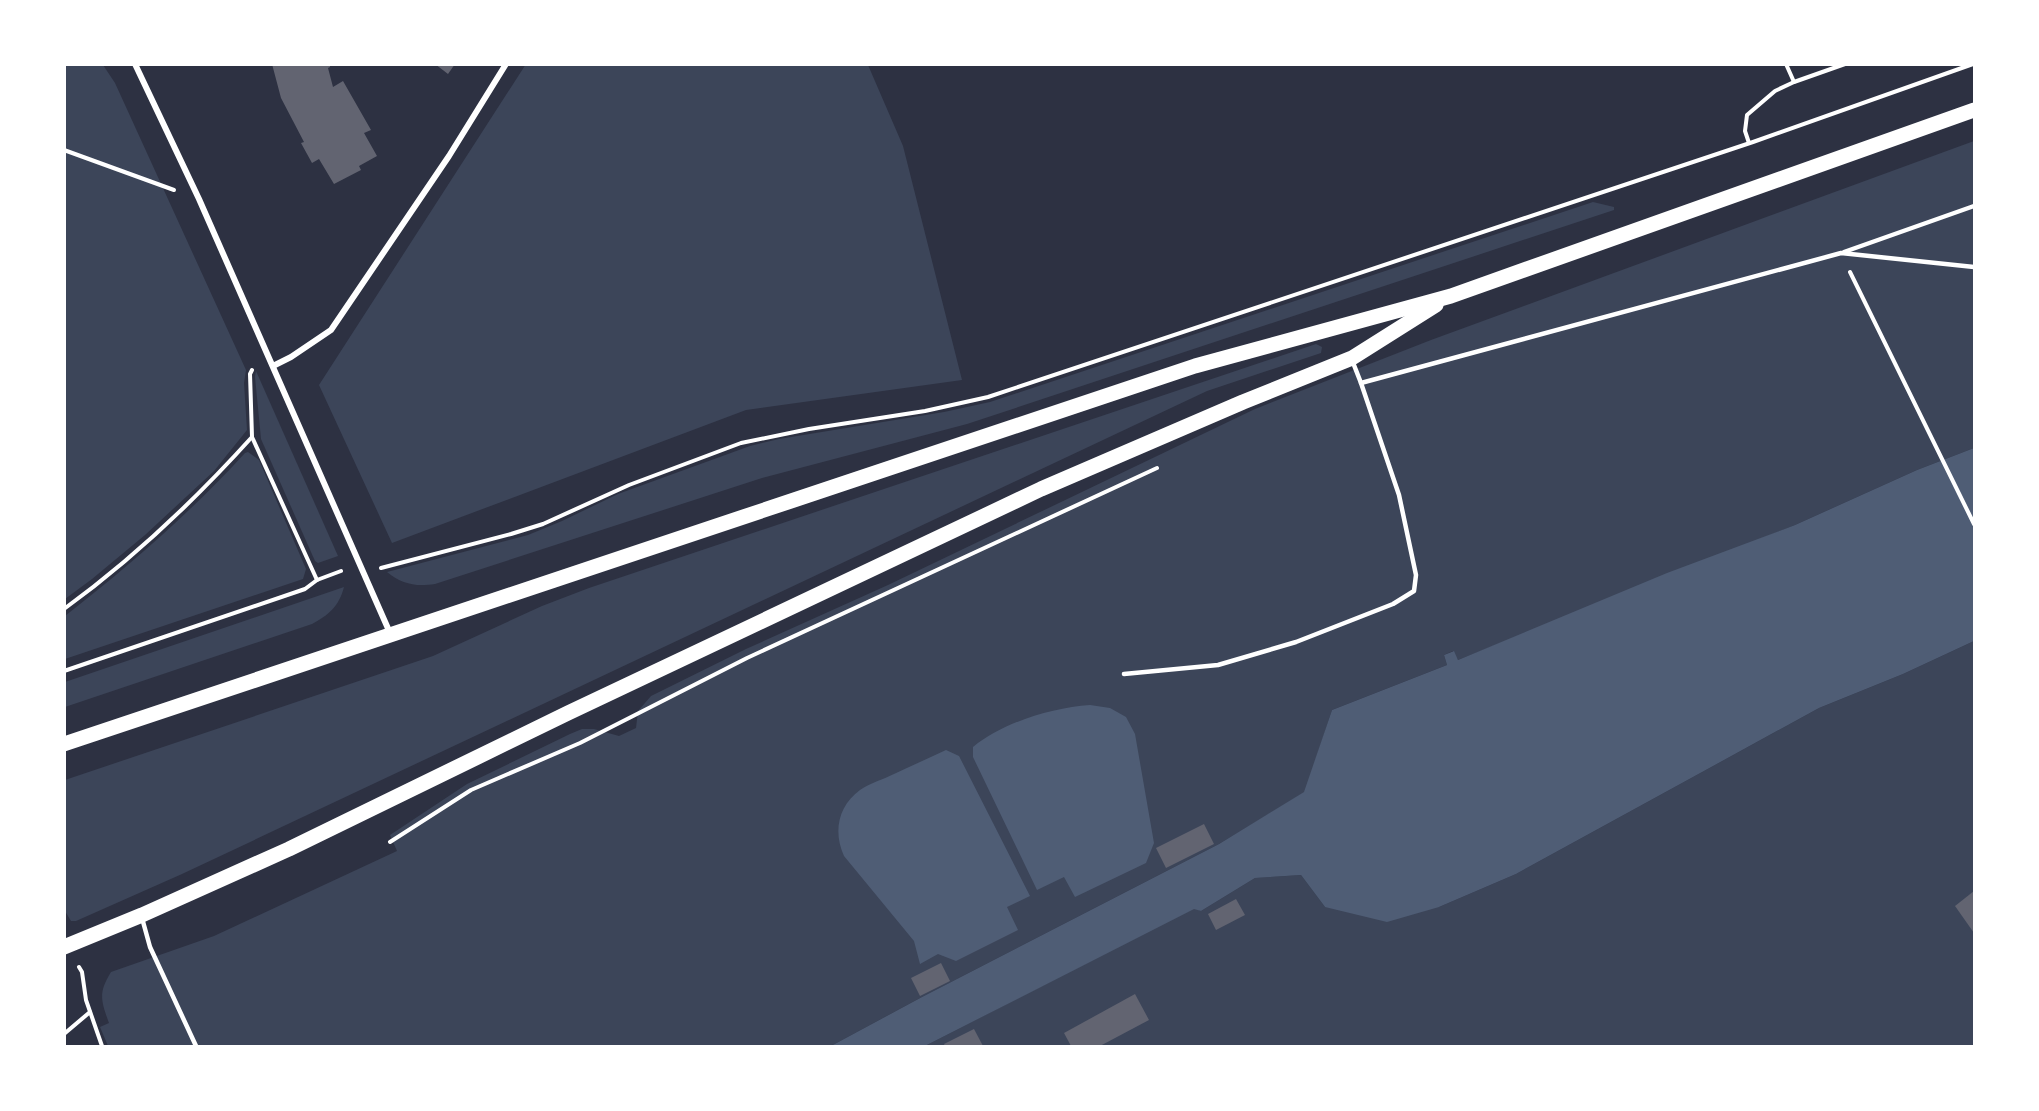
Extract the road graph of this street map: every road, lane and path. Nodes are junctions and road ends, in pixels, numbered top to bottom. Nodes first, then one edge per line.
1 (135, 64) edge
2 (506, 64) edge
3 (1786, 64) edge
4 (1845, 64) edge
5 (1973, 64) edge
6 (1794, 82) junction
7 (1974, 110) edge
8 (1749, 143) junction
9 (64, 150) edge
10 (199, 199) junction
11 (1974, 206) edge
12 (1841, 253) junction
13 (1974, 267) edge
14 (1452, 296) junction
15 (267, 351) junction
16 (1352, 358) junction
17 (273, 366) junction
18 (1360, 383) junction
19 (252, 437) junction
20 (1165, 465) dead end
21 (1974, 524) edge
22 (383, 567) dead end
23 (343, 571) dead end
24 (317, 580) junction
25 (64, 609) edge
26 (391, 635) junction
27 (64, 670) edge
28 (1124, 674) dead end
29 (64, 744) edge
30 (390, 842) dead end
31 (142, 915) junction
32 (64, 947) edge
33 (82, 972) dead end
34 (90, 1012) junction
35 (64, 1034) edge
36 (102, 1047) edge
37 (196, 1047) edge

1 - 10 street
2 - 17 street
3 - 6 path
4 - 6 path
5 - 8 path
6 - 8 path
7 - 14 main road
8 - 22 path
9 - 10 path
10 - 15 street
11 - 12 lane
12 - 13 lane
12 - 18 lane
12 - 21 path
14 - 16 main road
14 - 26 main road
15 - 17 street
15 - 19 path
16 - 18 lane
16 - 31 main road
17 - 26 street
18 - 28 lane
19 - 24 path
19 - 25 path
20 - 30 path
23 - 24 path
24 - 27 path
26 - 29 main road
31 - 32 main road
31 - 37 lane
33 - 34 path
34 - 35 path
34 - 36 path

